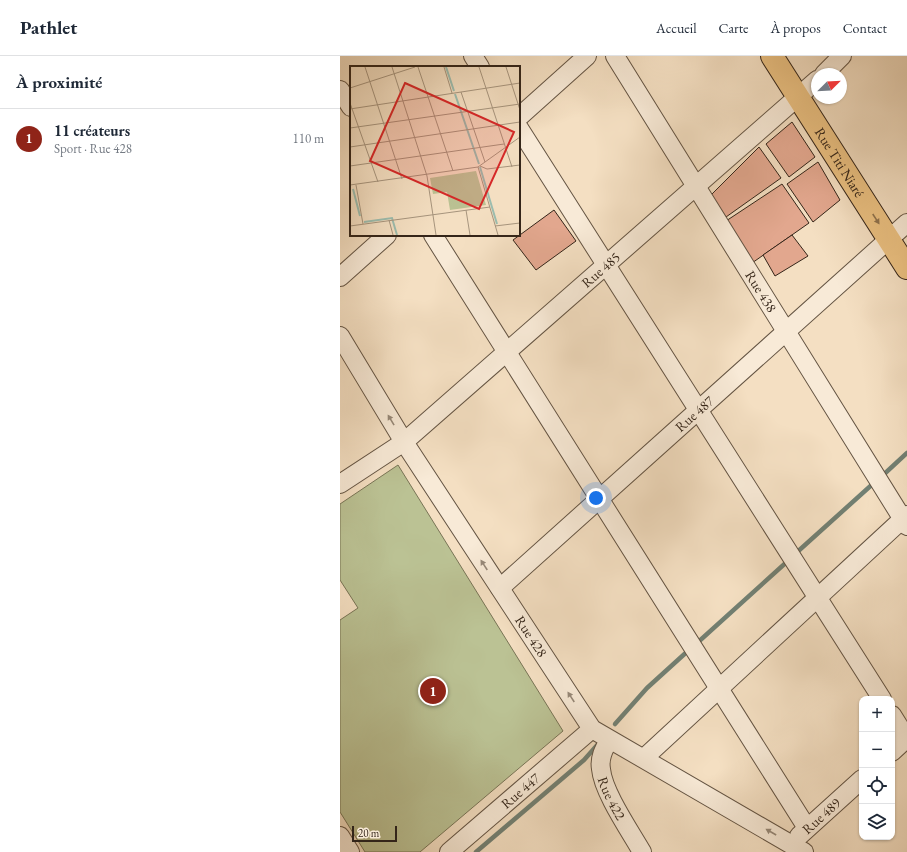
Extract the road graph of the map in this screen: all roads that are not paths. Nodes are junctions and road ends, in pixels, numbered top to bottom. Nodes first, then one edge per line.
1 (473, 56) edge
2 (587, 56) edge
3 (615, 56) edge
4 (772, 56) edge
5 (842, 56) edge
6 (479, 66) edge
7 (830, 68) edge
8 (811, 86) edge
9 (340, 90) edge
10 (798, 98) junction
11 (350, 105) edge
12 (520, 116) edge
13 (520, 130) edge
14 (696, 188) junction
15 (907, 223) edge
16 (387, 236) edge
17 (434, 236) edge
18 (889, 240) junction
19 (607, 265) junction
20 (907, 268) edge
21 (340, 277) edge
22 (786, 332) junction
23 (340, 336) edge
24 (507, 352) junction
25 (698, 410) junction
26 (404, 442) junction
27 (340, 484) edge
28 (600, 498) junction
29 (906, 520) edge
30 (500, 588) junction
31 (818, 597) junction
32 (720, 688) junction
33 (880, 696) edge
34 (895, 720) edge
35 (592, 730) junction
36 (907, 739) edge
37 (609, 740) junction
38 (895, 749) edge
39 (644, 758) junction
40 (859, 782) edge
41 (807, 828) junction
42 (340, 836) edge
43 (791, 849) edge
44 (350, 852) edge
45 (449, 852) edge
46 (642, 852) edge

1 - 6 street
2 - 12 street
3 - 14 street, Rue 438
4 - 10 main road, Rue Titi Niaré
5 - 7 street
8 - 10 street, Rue 485
9 - 11 street
10 - 14 street, Rue 485
10 -> 18 main road, Rue Titi Niaré
13 - 19 street
14 - 19 street, Rue 485
14 - 22 street, Rue 438
15 - 18 street, Rue 487
16 - 21 street
17 - 24 street
18 - 20 main road, Rue Titi Niaré
18 - 22 street, Rue 487
19 - 24 street, Rue 485
19 - 25 street
22 - 25 street, Rue 487
22 - 29 street, Rue 438
26 -> 23 street, Rue 428
24 - 26 street, Rue 485
24 - 28 street
25 - 28 street, Rue 487
25 - 31 street
26 - 27 street, Rue 485
30 -> 26 street, Rue 428
28 - 30 street, Rue 487
28 - 32 street
29 - 31 street
35 -> 30 street, Rue 428
31 - 32 street
31 - 33 street
32 - 39 street
32 - 41 street
34 - 36 street
35 - 37 street, Rue 428
35 - 45 street, Rue 447
36 - 38 street
37 - 39 street, Rue 428
37 - 46 street, Rue 422
43 -> 39 street, Rue 428
40 - 41 street, Rue 489
41 - 43 street, Rue 489
42 - 44 street

